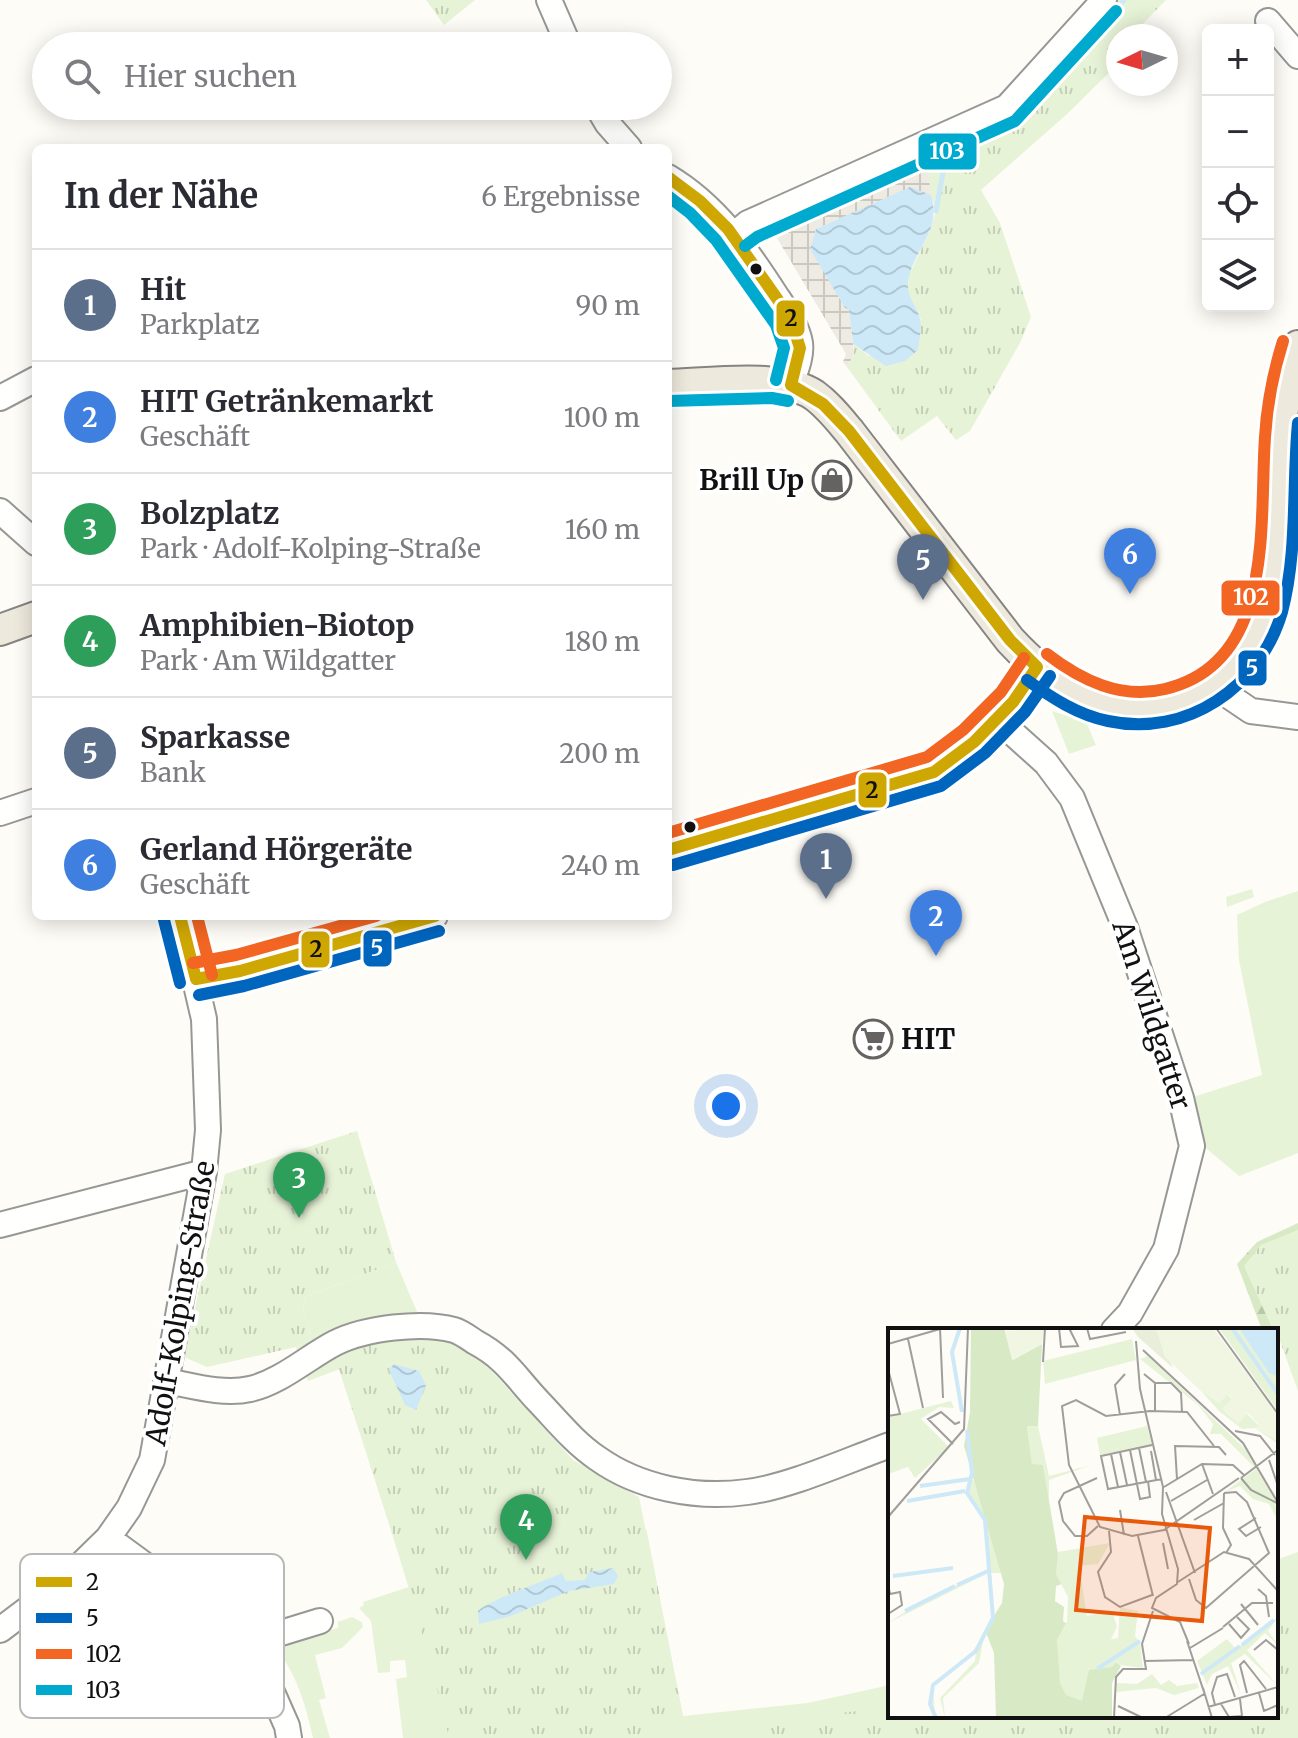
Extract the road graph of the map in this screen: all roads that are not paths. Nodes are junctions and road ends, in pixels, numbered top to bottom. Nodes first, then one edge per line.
1 (549, 0) edge
2 (1104, 0) edge
3 (1268, 21) dead end
4 (563, 32) edge
5 (1298, 56) edge
6 (605, 120) edge
7 (625, 144) edge
8 (672, 179) edge
9 (735, 234) junction
10 (1298, 346) edge
11 (32, 381) edge
12 (672, 385) edge
13 (791, 385) junction
14 (0, 398) edge
15 (0, 511) edge
16 (1288, 516) edge
17 (32, 539) edge
18 (32, 618) edge
19 (0, 630) edge
20 (1037, 667) junction
21 (1214, 686) junction
22 (1298, 717) edge
23 (997, 719) junction
24 (32, 802) edge
25 (0, 813) edge
26 (672, 849) edge
27 (181, 920) edge
28 (421, 920) edge
29 (196, 979) junction
30 (204, 1172) junction
31 (0, 1225) edge
32 (1116, 1328) edge
33 (167, 1381) junction
34 (888, 1446) edge
35 (108, 1538) junction
36 (92, 1554) edge
37 (130, 1554) edge
38 (20, 1615) edge
39 (320, 1621) dead end
40 (0, 1630) edge
41 (284, 1632) edge
42 (283, 1718) edge
43 (289, 1738) edge

1 - 4 street
2 - 9 street
3 - 5 street
6 - 7 street
8 - 9 street
9 - 13 street
10 - 16 main road
11 - 14 street
12 - 13 main road
13 - 20 main road
15 - 17 street
16 - 21 main road
18 - 19 main road
20 - 21 main road
20 - 23 street
21 - 22 street
23 - 26 street
23 - 32 street, Am Wildgatter
24 - 25 street
27 - 29 street, Adolf-Kolping-Straße
28 - 29 street
29 - 30 street, Adolf-Kolping-Straße
30 - 31 street
30 - 33 street, Adolf-Kolping-Straße
33 - 34 street
33 - 35 street, Adolf-Kolping-Straße
35 - 36 street, Adolf-Kolping-Straße
35 - 37 street
38 - 40 street, Adolf-Kolping-Straße
39 - 41 street
42 - 43 street

